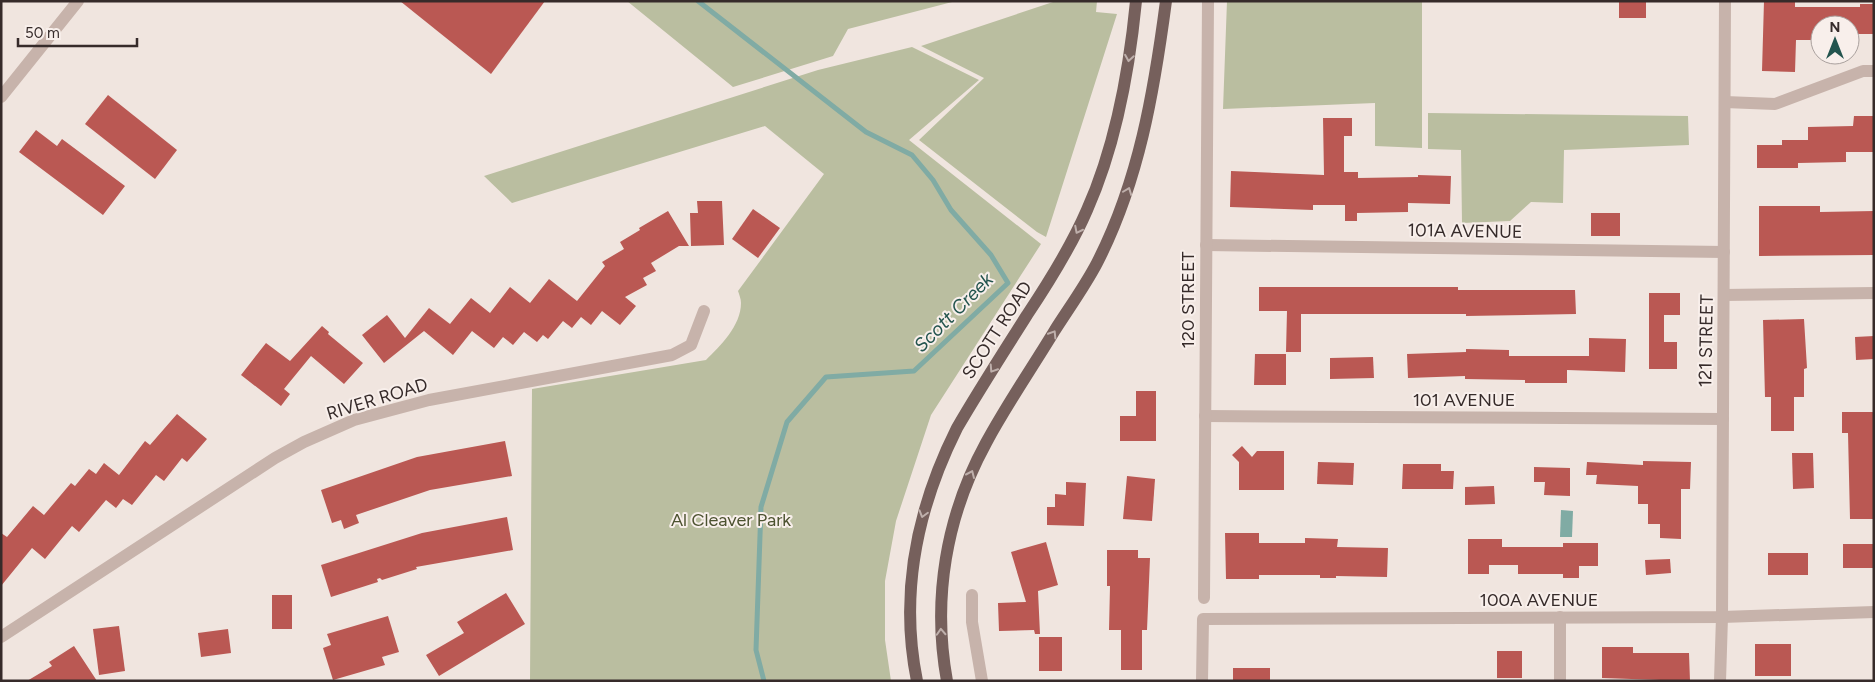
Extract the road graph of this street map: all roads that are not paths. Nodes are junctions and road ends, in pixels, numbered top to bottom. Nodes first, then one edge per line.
1 (78, 1) edge
2 (1166, 1) edge
3 (1208, 1) edge
4 (1725, 1) edge
5 (1135, 6) edge
6 (1874, 71) edge
7 (1, 97) edge
8 (1725, 102) junction
9 (1206, 245) junction
10 (1724, 252) junction
11 (1874, 293) edge
12 (1724, 295) junction
13 (704, 312) dead end
14 (1205, 416) junction
15 (1723, 419) junction
16 (972, 596) dead end
17 (1204, 598) dead end
18 (1874, 612) edge
19 (1560, 617) junction
20 (1722, 617) junction
21 (1, 637) edge
22 (917, 681) edge
23 (947, 681) edge
24 (982, 681) edge
25 (1202, 681) edge
26 (1560, 681) edge
27 (1720, 681) edge

1 - 7 street
23 -> 2 main road
3 - 9 street, 120 STREET
4 - 8 street, 121 STREET
5 -> 22 main road, SCOTT ROAD
6 - 8 street
8 - 10 street, 121 STREET
9 - 10 street, 101A AVENUE
9 - 14 street, 120 STREET
10 - 12 street, 121 STREET
11 - 12 street
12 - 15 street, 121 STREET
13 - 21 street, RIVER ROAD
14 - 15 street, 101 AVENUE
14 - 17 street, 120 STREET
15 - 20 street, 121 STREET
16 - 24 street
18 - 20 street, 100A AVENUE
19 - 20 street, 100A AVENUE
19 - 25 street, 100A AVENUE
19 - 26 street
20 - 27 street, 121 STREET

